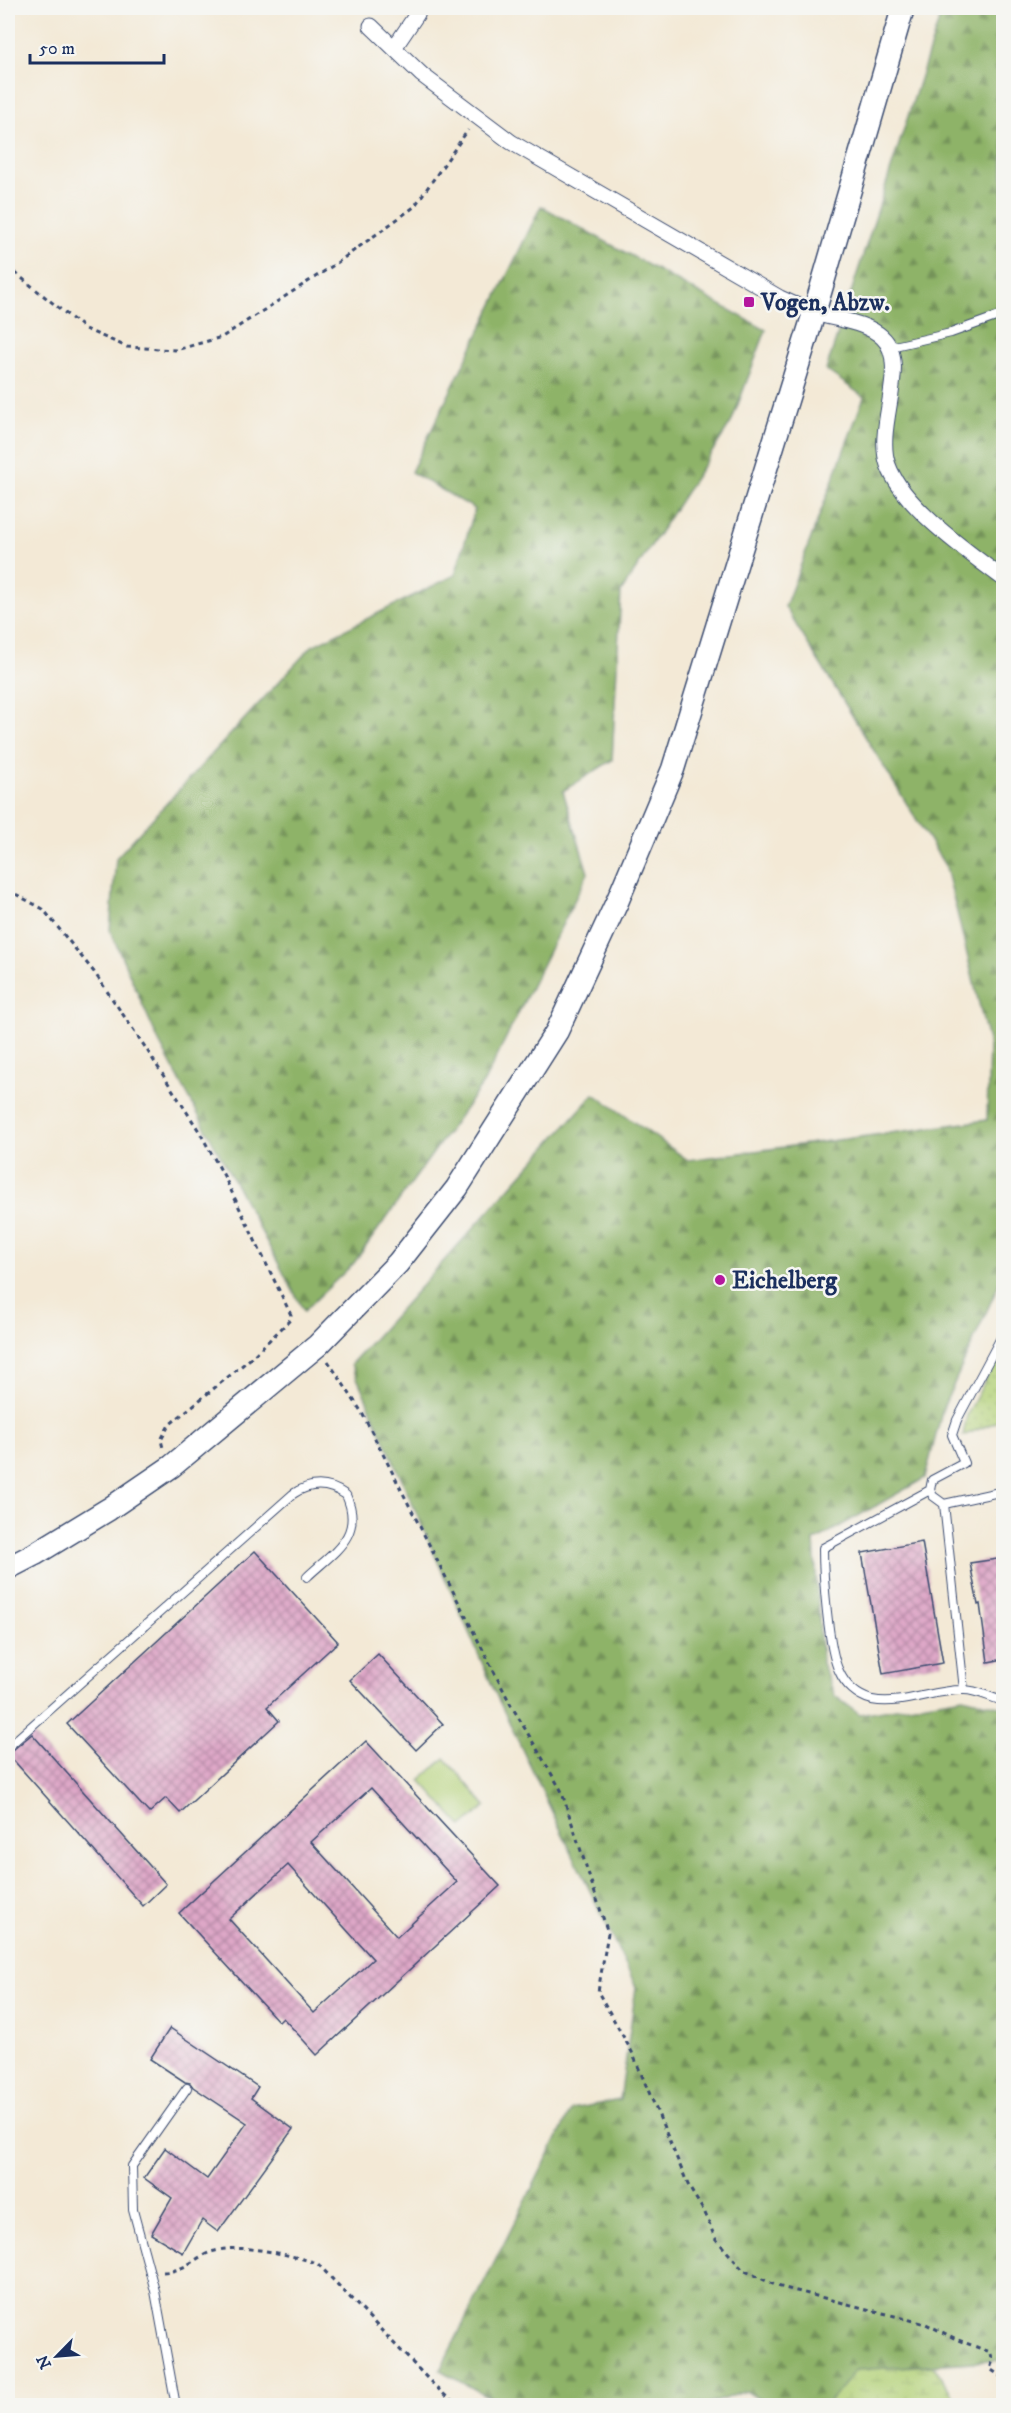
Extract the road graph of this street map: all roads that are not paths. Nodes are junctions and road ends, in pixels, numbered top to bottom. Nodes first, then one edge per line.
1 (419, 8) edge
2 (903, 8) edge
3 (371, 26) dead end
4 (394, 48) junction
5 (814, 313) junction
6 (1004, 314) edge
7 (891, 347) junction
8 (1004, 579) edge
9 (1004, 1332) edge
10 (930, 1490) junction
11 (1004, 1491) edge
12 (944, 1504) junction
13 (8, 1568) edge
14 (307, 1577) dead end
15 (964, 1690) junction
16 (1004, 1701) edge
17 (8, 1747) edge
18 (187, 2088) dead end
19 (176, 2406) edge

1 - 4 street
2 - 5 main road
3 - 4 street
4 - 5 street
5 - 7 street
5 - 13 main road
6 - 7 lane
7 - 8 street
9 - 10 lane
10 - 12 lane
10 - 15 lane
11 - 12 lane
12 - 15 lane
14 - 17 lane
15 - 16 lane
18 - 19 lane

